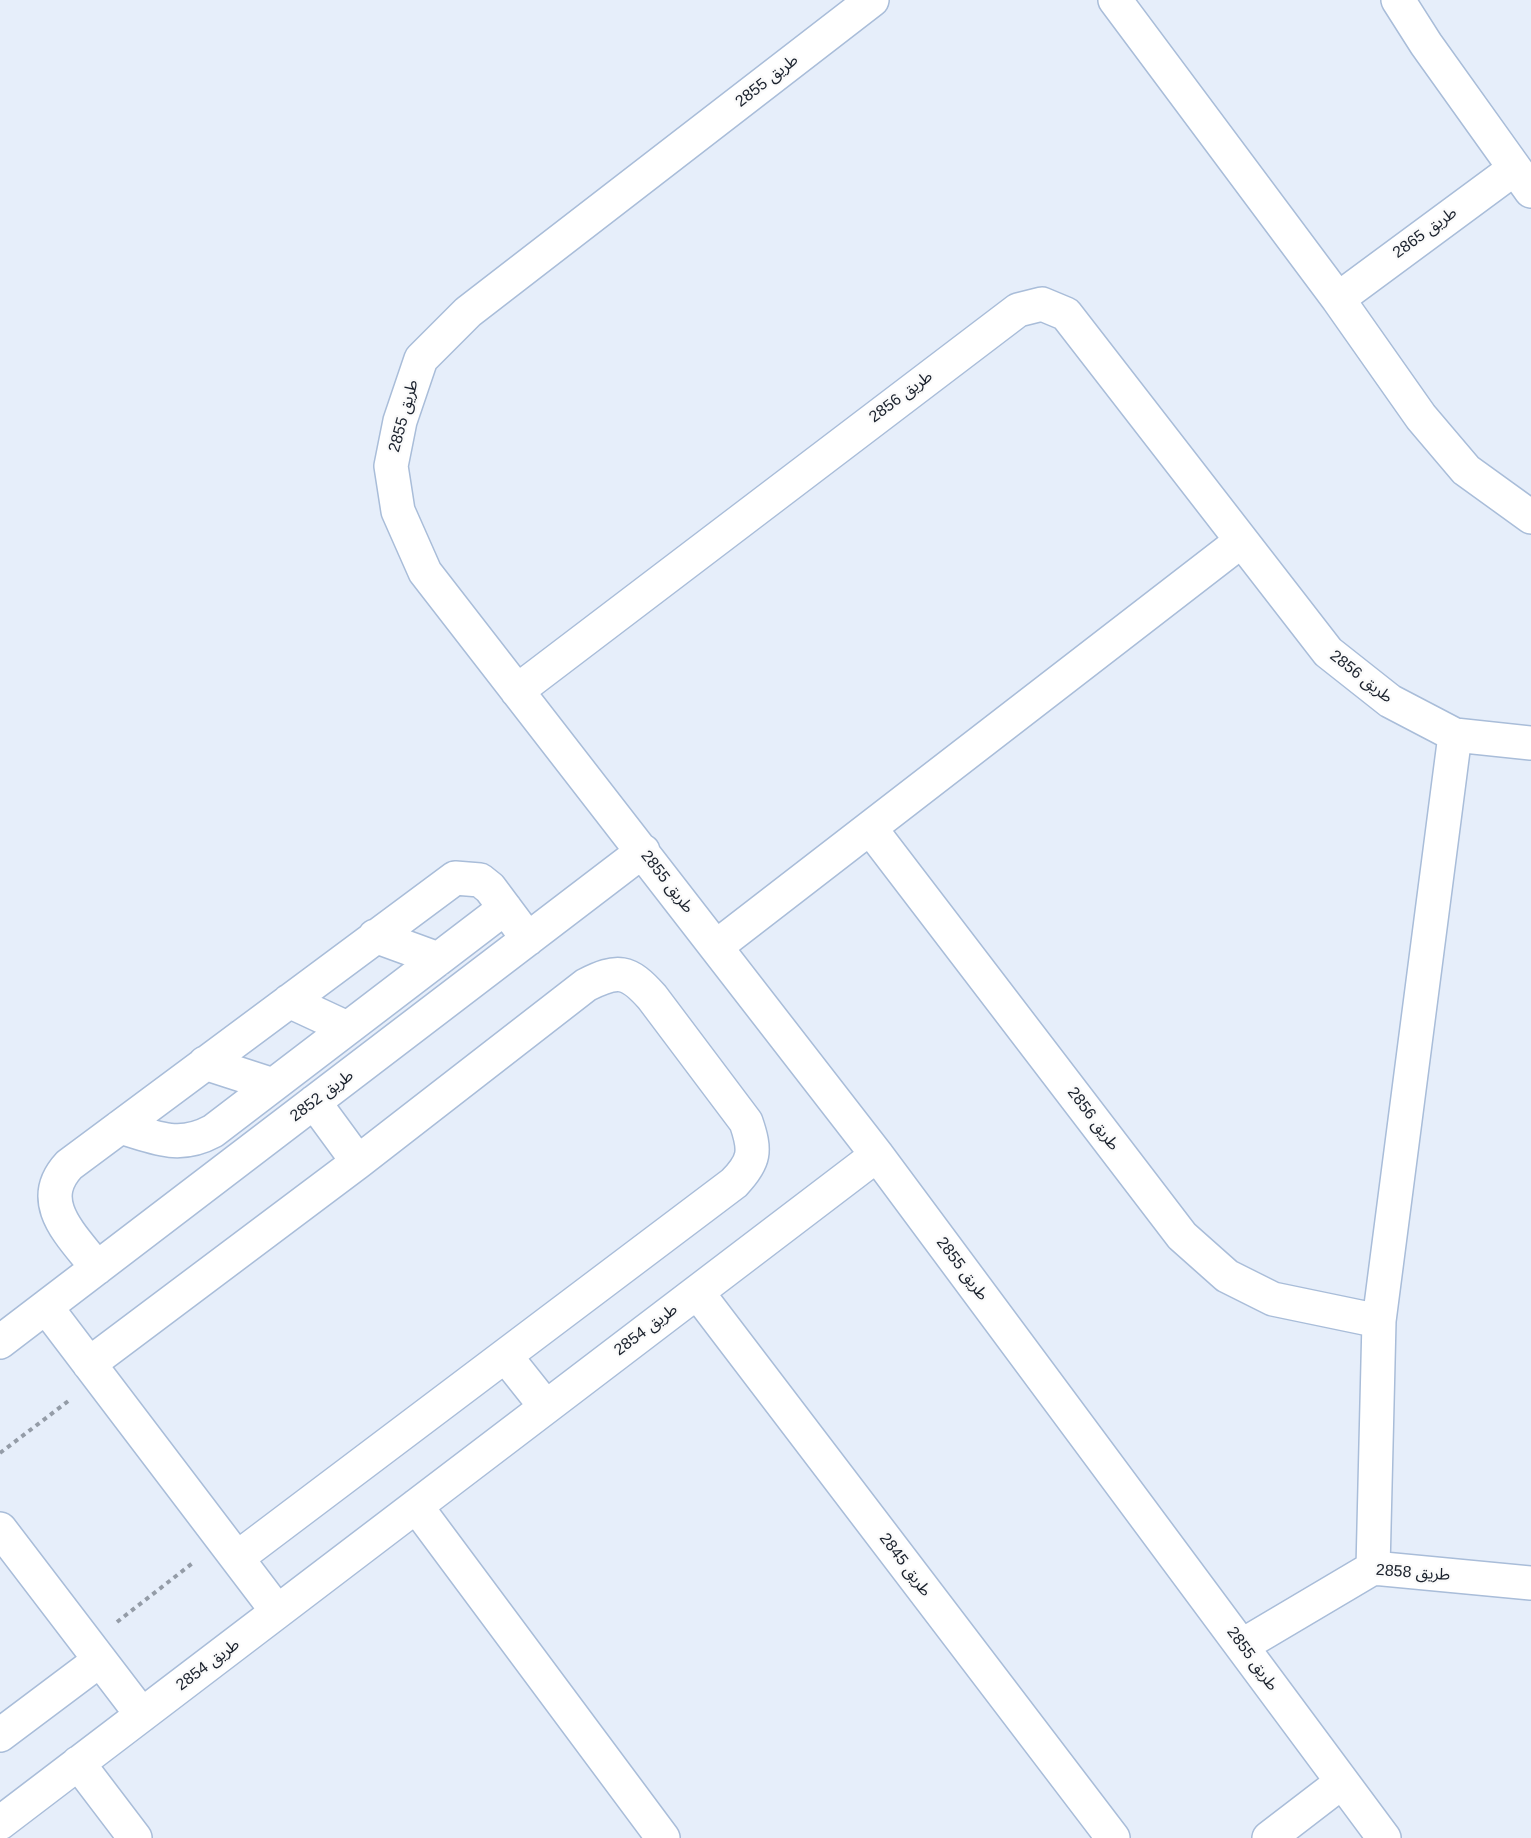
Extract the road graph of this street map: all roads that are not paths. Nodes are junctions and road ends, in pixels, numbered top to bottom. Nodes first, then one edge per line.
1 (872, 0) edge
2 (1114, 0) edge
3 (1398, 0) edge
4 (1522, 180) edge
5 (1338, 299) junction
6 (1531, 517) edge
7 (1240, 542) junction
8 (517, 691) junction
9 (1455, 735) junction
10 (1531, 743) edge
11 (870, 828) junction
12 (643, 851) junction
13 (505, 908) junction
14 (375, 936) junction
15 (528, 939) junction
16 (717, 946) junction
17 (438, 959) junction
18 (289, 1001) junction
19 (347, 1028) junction
20 (205, 1063) junction
21 (273, 1084) junction
22 (314, 1102) junction
23 (243, 1108) junction
24 (120, 1127) junction
25 (267, 1139) junction
26 (877, 1155) junction
27 (358, 1162) junction
28 (97, 1268) junction
29 (697, 1292) junction
30 (46, 1307) junction
31 (1379, 1321) junction
32 (0, 1342) edge
33 (507, 1358) junction
34 (94, 1370) junction
35 (546, 1407) junction
36 (416, 1506) junction
37 (0, 1529) edge
38 (230, 1549) junction
39 (1373, 1568) junction
40 (1531, 1583) edge
41 (277, 1611) junction
42 (1243, 1646) junction
43 (94, 1652) junction
44 (142, 1715) junction
45 (0, 1735) edge
46 (78, 1763) junction
47 (1342, 1782) junction
48 (0, 1823) edge
49 (135, 1838) edge
50 (663, 1838) edge
51 (1113, 1838) edge
52 (1269, 1838) edge
53 (1384, 1838) edge

1 - 8 street, طريق 2855
2 - 5 street
3 - 4 street, طريق 2865
4 - 5 street, طريق 2865
5 - 6 street
7 - 8 street, طريق 2856
7 - 9 street, طريق 2856
7 - 11 street
8 - 12 street, طريق 2855
9 - 10 street, طريق 2856
9 - 31 street
11 - 16 street
11 - 31 street, طريق 2856
12 - 15 street, طريق 2852
12 - 16 street, طريق 2855
13 - 14 street
13 - 15 street
13 - 17 street
14 - 17 street
14 - 18 street
15 - 22 street, طريق 2852
16 - 26 street, طريق 2855
17 - 19 street
18 - 19 street
18 - 20 street
19 - 21 street
20 - 21 street
20 - 24 street
21 - 23 street
22 - 25 street, طريق 2852
22 - 27 street
23 - 24 street
23 - 25 street
24 - 28 street
25 - 28 street, طريق 2852
26 - 29 street, طريق 2854
26 - 42 street, طريق 2855
27 - 33 street
27 - 34 street
28 - 30 street, طريق 2852
29 - 35 street, طريق 2854
29 - 51 street, طريق 2845
30 - 32 street, طريق 2852
30 - 34 street
31 - 39 street
33 - 35 street
33 - 38 street
34 - 38 street
35 - 36 street, طريق 2854
36 - 41 street, طريق 2854
36 - 50 street
37 - 43 street
38 - 41 street
39 - 40 street, طريق 2858
39 - 42 street, طريق 2858
41 - 44 street, طريق 2854
42 - 47 street, طريق 2855
43 - 44 street
43 - 45 street
44 - 46 street, طريق 2854
46 - 48 street, طريق 2854
46 - 49 street
47 - 52 street
47 - 53 street, طريق 2855

